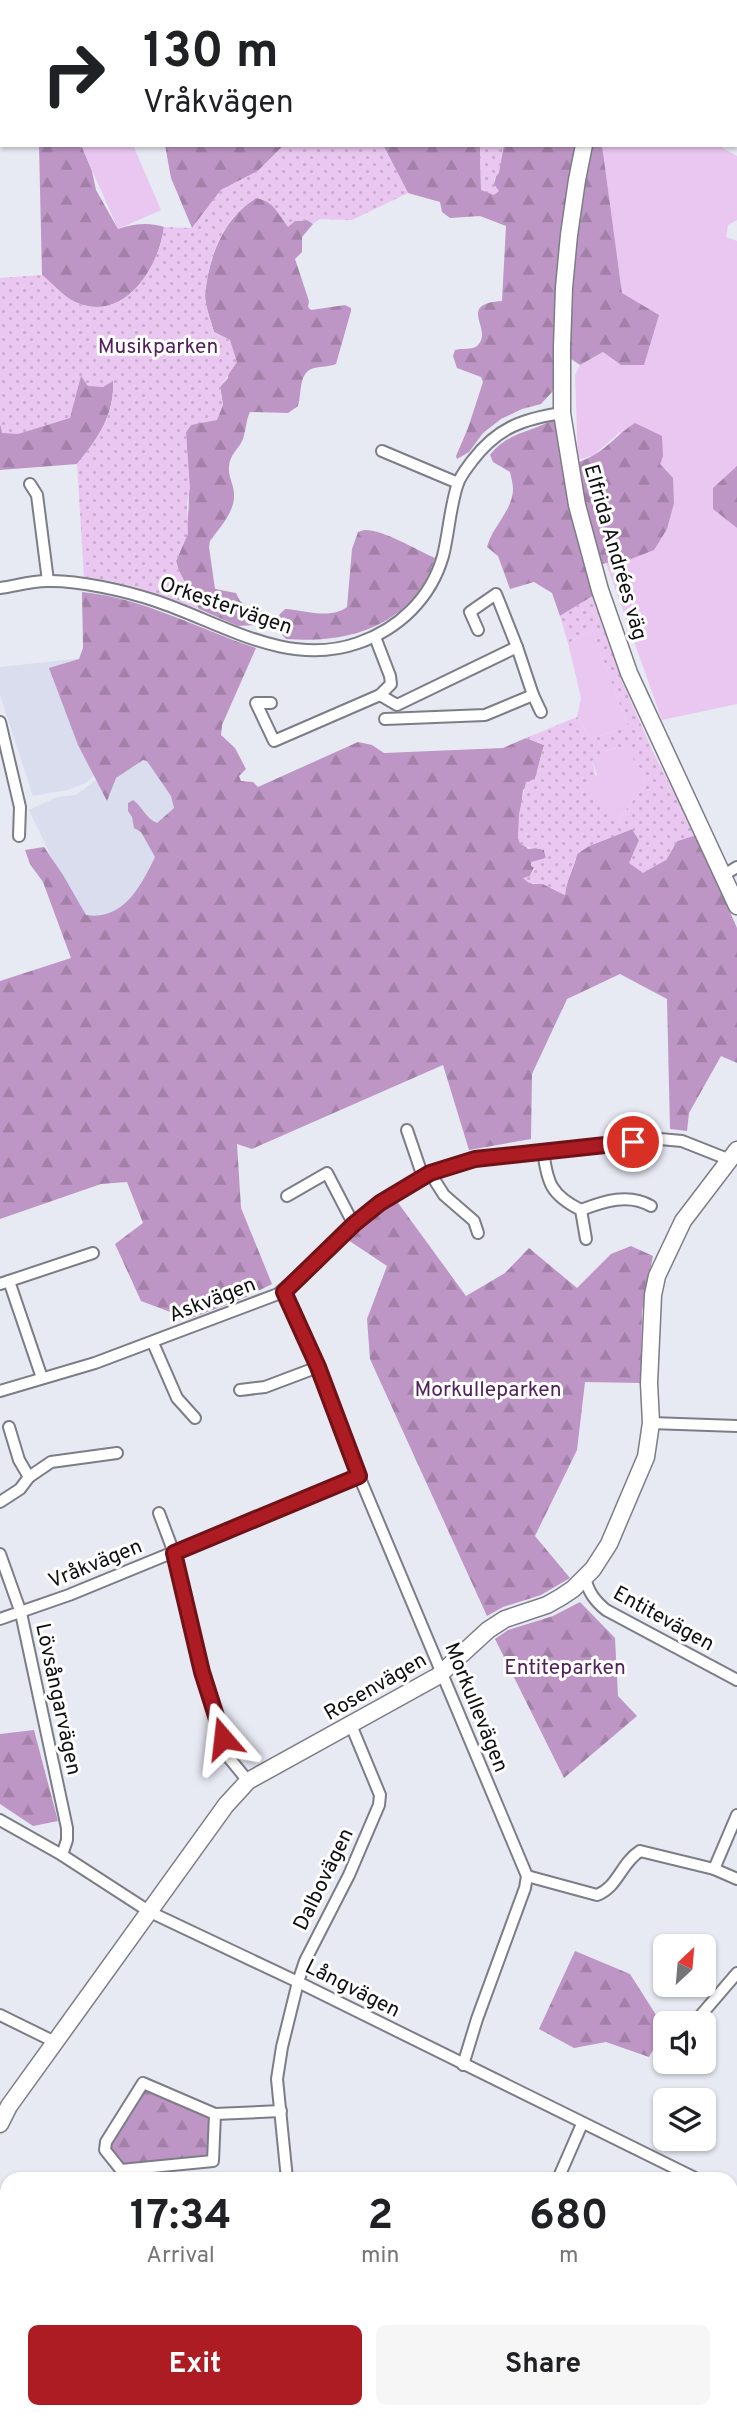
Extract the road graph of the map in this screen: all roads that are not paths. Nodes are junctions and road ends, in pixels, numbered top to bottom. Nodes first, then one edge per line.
1 (584, 147) edge
2 (562, 413) junction
3 (382, 451) dead end
4 (458, 482) junction
5 (30, 484) dead end
6 (48, 581) junction
7 (0, 589) edge
8 (478, 631) dead end
9 (375, 637) junction
10 (517, 647) junction
11 (380, 695) junction
12 (533, 695) junction
13 (271, 703) dead end
14 (541, 712) dead end
15 (386, 719) dead end
16 (0, 722) edge
17 (19, 836) dead end
18 (730, 871) edge
19 (737, 906) edge
20 (407, 1130) dead end
21 (542, 1150) junction
22 (734, 1155) edge
23 (427, 1175) junction
24 (287, 1196) dead end
25 (651, 1206) dead end
26 (581, 1210) junction
27 (354, 1224) junction
28 (478, 1233) dead end
29 (586, 1239) dead end
30 (93, 1253) dead end
31 (4, 1282) edge
32 (284, 1292) junction
33 (153, 1343) junction
34 (318, 1367) junction
35 (42, 1378) junction
36 (240, 1390) dead end
37 (0, 1391) edge
38 (195, 1418) dead end
39 (651, 1423) junction
40 (737, 1426) edge
41 (9, 1427) dead end
42 (117, 1453) dead end
43 (359, 1476) junction
44 (29, 1477) junction
45 (0, 1502) edge
46 (159, 1513) dead end
47 (174, 1553) junction
48 (0, 1554) edge
49 (585, 1577) junction
50 (21, 1613) junction
51 (0, 1619) edge
52 (443, 1671) junction
53 (737, 1680) edge
54 (351, 1725) junction
55 (248, 1782) junction
56 (737, 1815) edge
57 (0, 1820) edge
58 (62, 1855) junction
59 (714, 1869) junction
60 (527, 1876) junction
61 (737, 1879) edge
62 (150, 1912) junction
63 (737, 1973) edge
64 (298, 1982) junction
65 (704, 2011) edge
66 (0, 2015) edge
67 (55, 2042) junction
68 (463, 2065) junction
69 (281, 2111) junction
70 (215, 2114) junction
71 (0, 2124) edge
72 (582, 2124) junction
73 (286, 2172) edge
74 (561, 2172) edge
75 (682, 2172) edge

1 - 2 street, Elfrida Andrées väg
2 - 4 street, Orkestervägen
2 - 18 street, Elfrida Andrées väg
3 - 4 street
4 - 9 street, Orkestervägen
5 - 6 street
6 - 7 street, Orkestervägen
6 - 9 street, Orkestervägen
8 - 10 street
9 - 11 street
10 - 11 street
10 - 12 street
11 - 13 street
12 - 14 street
12 - 15 street
16 - 17 street
18 - 19 street, Elfrida Andrées väg
20 - 23 street
21 - 22 street
21 - 23 street
21 - 26 street
22 - 39 street, Rosenvägen
23 - 27 street
23 - 28 street
24 - 27 street
25 - 26 street
26 - 29 street
27 - 32 street
30 - 31 street
31 - 35 street
32 - 33 street, Askvägen
32 - 34 street, Morkullevägen
33 - 35 street, Askvägen
33 - 38 street, Askvägen
34 - 36 street
34 - 43 street, Morkullevägen
35 - 37 street, Askvägen
39 - 40 street
39 - 49 street, Rosenvägen
41 - 44 street
42 - 44 street
43 - 47 street, Vråkvägen
43 - 52 street, Morkullevägen
44 - 45 street
46 - 47 street
47 - 50 street, Vråkvägen
47 - 55 street
48 - 50 street, Lövsångarvägen
49 - 52 street, Rosenvägen
49 - 53 street, Entitevägen
50 - 51 street, Vråkvägen
50 - 58 street, Lövsångarvägen
52 - 54 street, Rosenvägen
52 - 60 street, Morkullevägen
54 - 55 street, Rosenvägen
54 - 64 street, Dalbovägen
55 - 62 street, Rosenvägen
56 - 59 street
57 - 58 street, Långvägen
58 - 62 street, Långvägen
59 - 60 street
59 - 61 street
60 - 68 street
62 - 64 street, Långvägen
62 - 67 street, Rosenvägen
63 - 65 street
64 - 68 street, Långvägen
64 - 69 street, Dalbovägen
66 - 67 street
67 - 71 street, Rosenvägen
68 - 72 street, Långvägen
69 - 70 street
69 - 73 street, Dalbovägen
70 - 70 street
72 - 74 street
72 - 75 street, Långvägen

